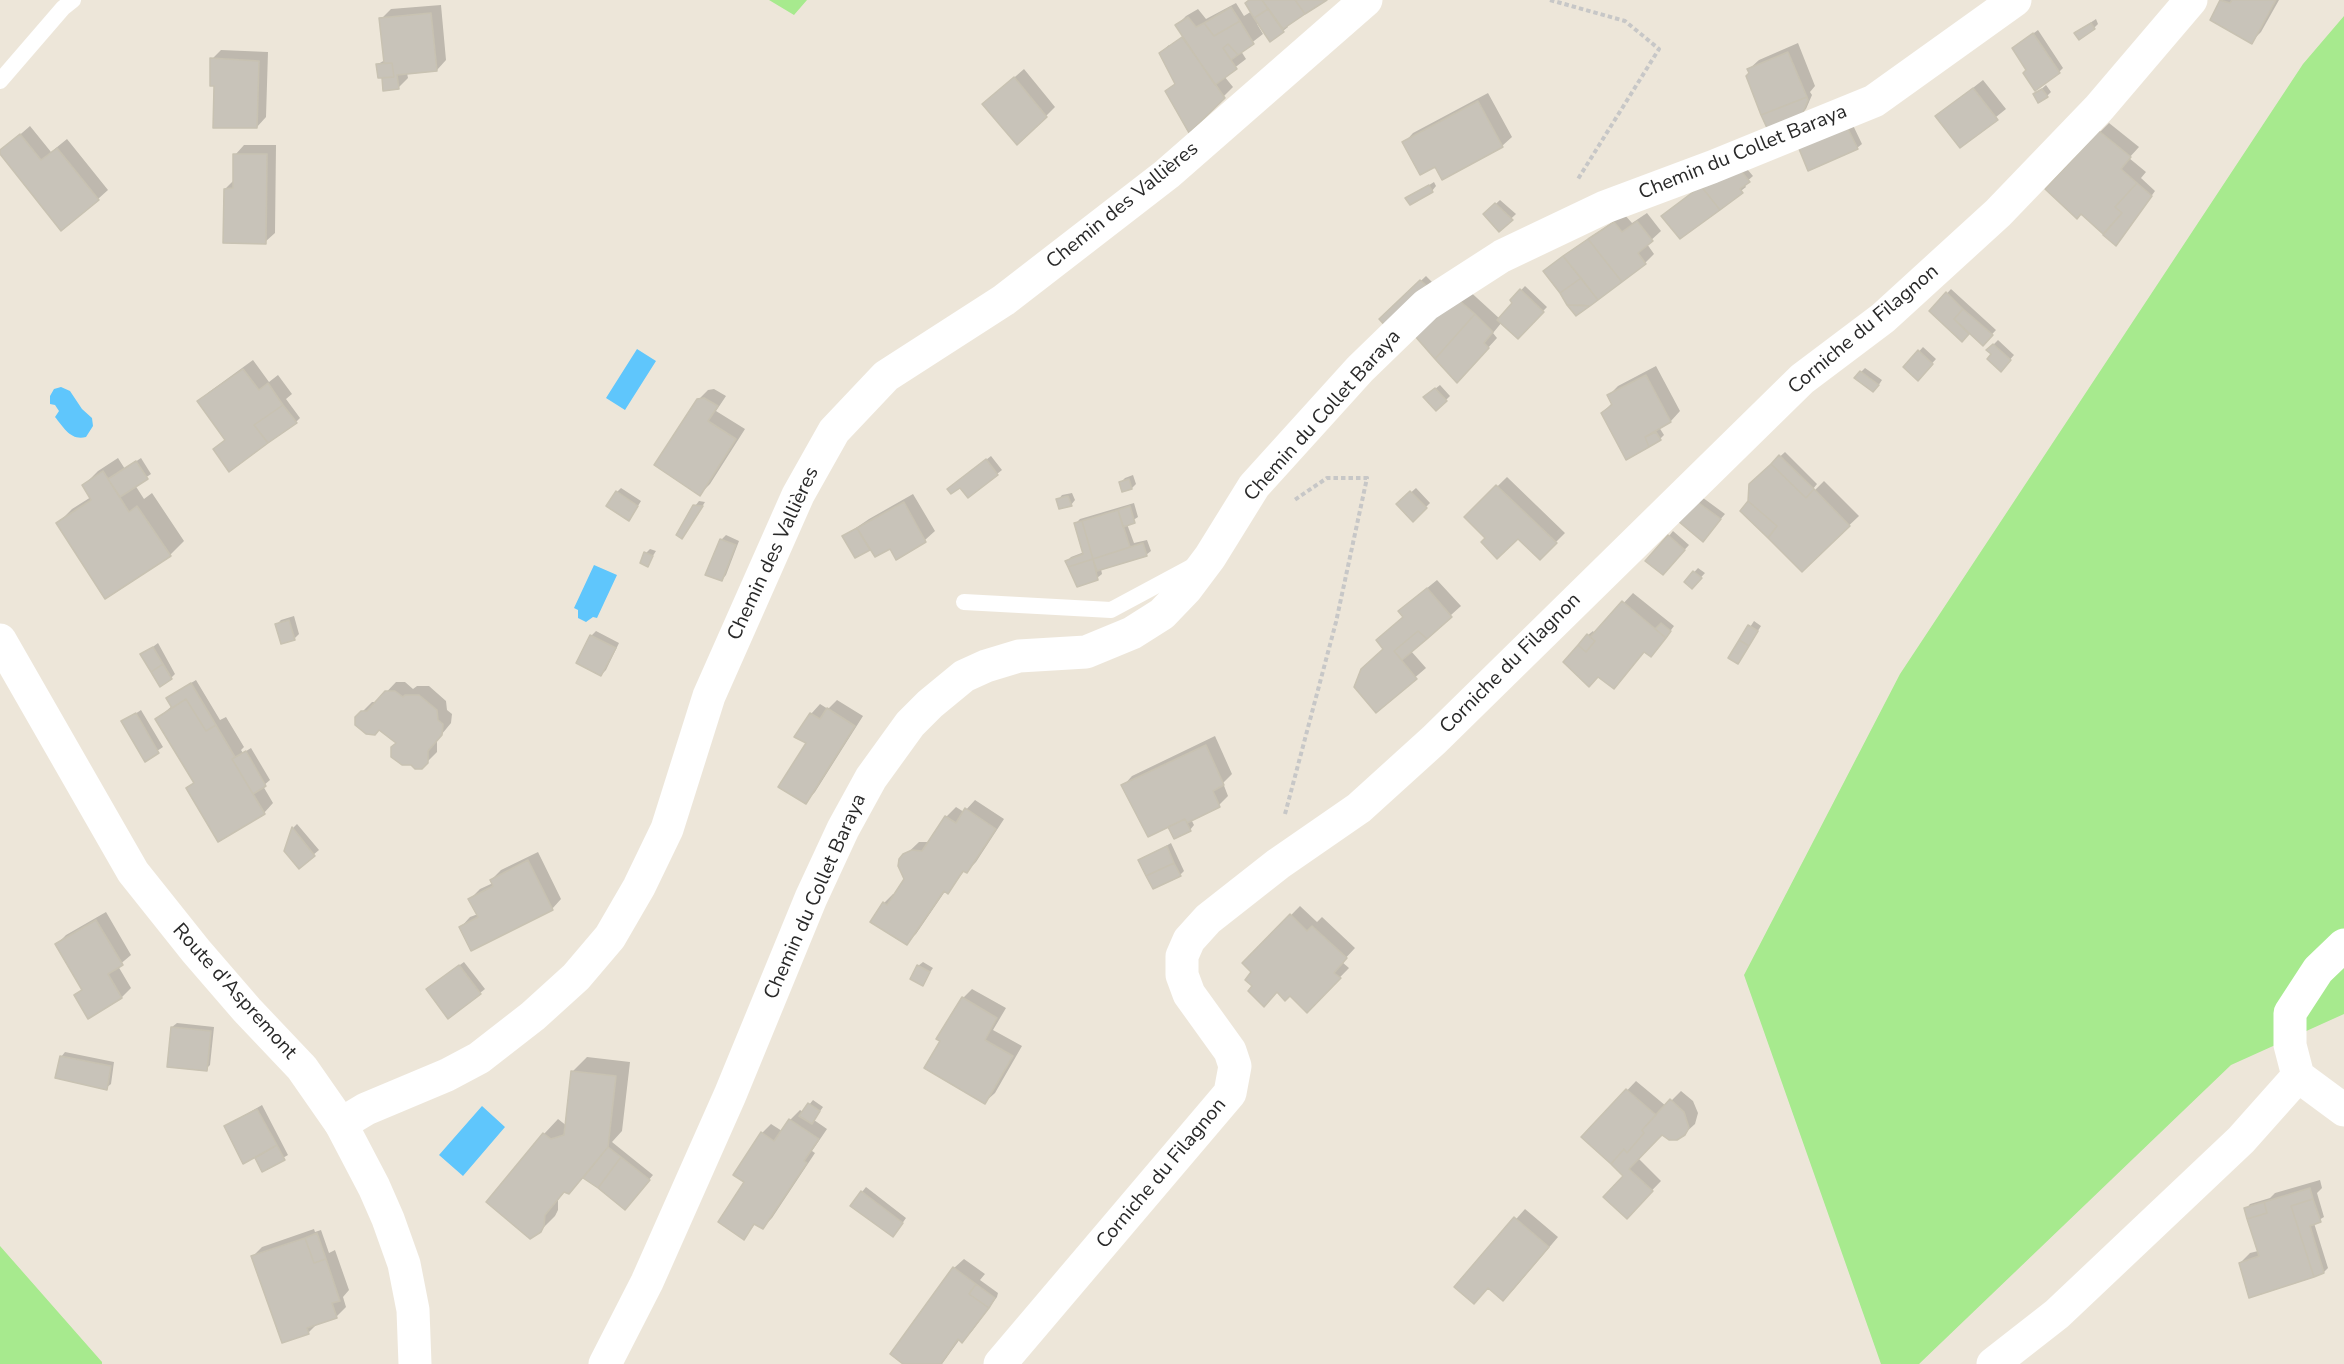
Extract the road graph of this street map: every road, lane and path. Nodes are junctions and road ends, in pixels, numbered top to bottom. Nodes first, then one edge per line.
1 (74, 0) edge
2 (1366, 0) edge
3 (1550, 0) edge
4 (2015, 0) edge
5 (2191, 0) edge
6 (0, 81) edge
7 (1572, 188) dead end
8 (1288, 505) dead end
9 (1210, 557) junction
10 (964, 602) dead end
11 (0, 640) edge
12 (1278, 864) junction
13 (2344, 945) edge
14 (2298, 1076) junction
15 (2344, 1110) edge
16 (341, 1124) junction
17 (415, 1364) edge
18 (605, 1364) edge
19 (1000, 1364) edge
20 (1993, 1364) edge

1 - 6 lane
2 - 16 street, Chemin des Vallières
3 - 7 path
4 - 9 street, Chemin du Collet Baraya
5 - 12 street, Corniche du Filagnon
8 - 12 path
9 - 10 lane
9 - 18 street, Chemin du Collet Baraya
11 - 16 street, Route d'Aspremont
12 - 19 street, Corniche du Filagnon
13 - 14 street
14 - 15 street
14 - 20 street
16 - 17 street, Route d'Aspremont

